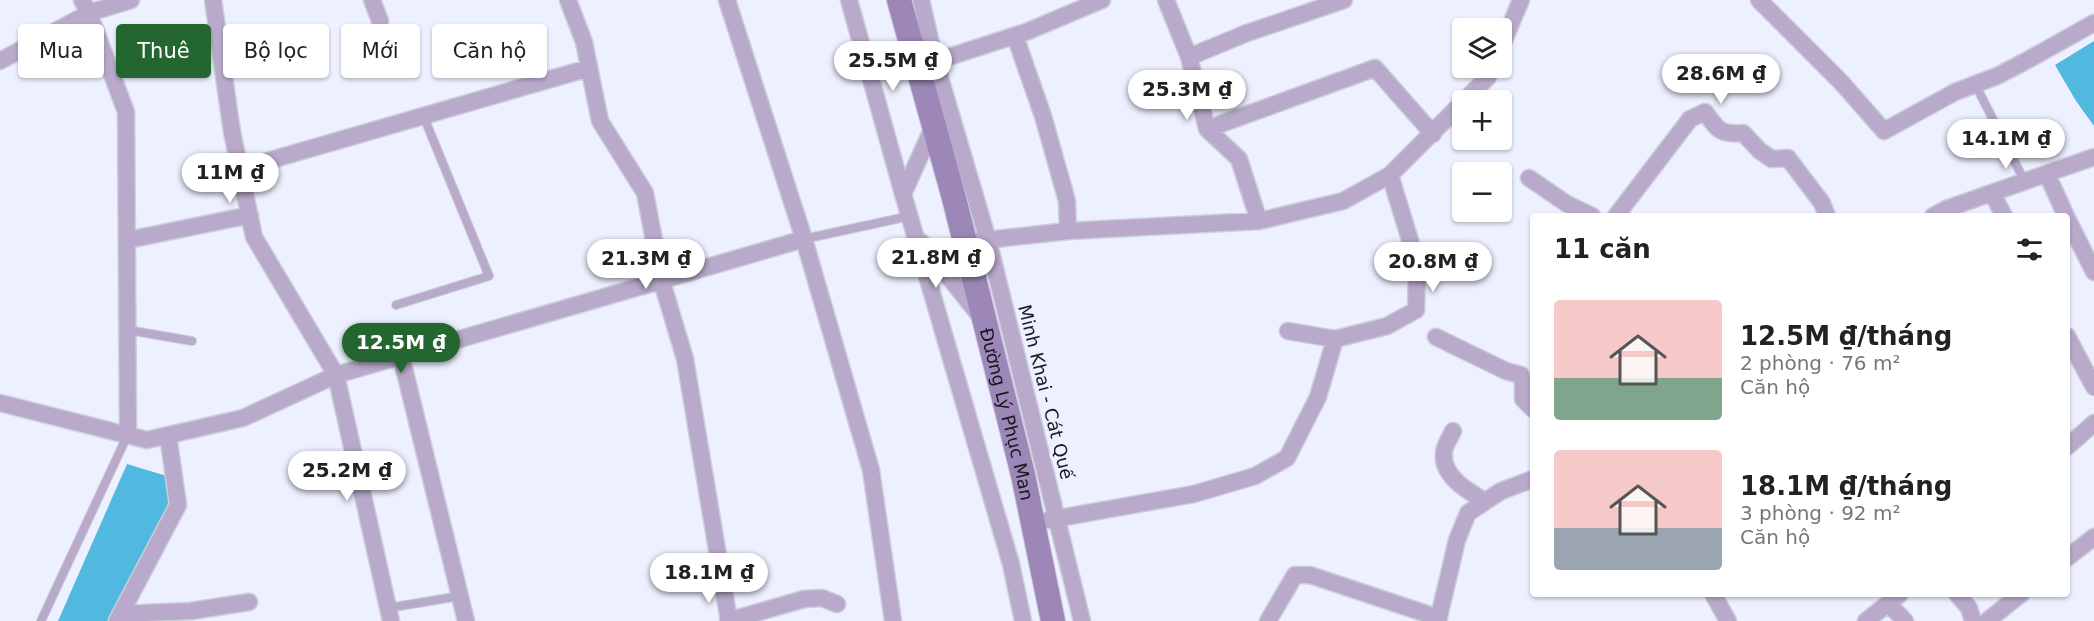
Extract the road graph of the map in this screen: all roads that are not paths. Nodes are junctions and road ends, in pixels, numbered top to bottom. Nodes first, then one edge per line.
1 (131, 0) edge
2 (213, 0) edge
3 (372, 0) edge
4 (568, 0) edge
5 (727, 0) edge
6 (849, 0) edge
7 (899, 0) edge
8 (921, 0) edge
9 (1102, 0) edge
10 (1166, 0) edge
11 (1344, 0) edge
12 (1759, 0) edge
13 (1517, 2) edge
14 (85, 6) edge
15 (1511, 18) edge
16 (380, 21) dead end
17 (2094, 23) edge
18 (1015, 36) junction
19 (1189, 57) junction
20 (0, 61) edge
21 (927, 64) junction
22 (589, 68) junction
23 (1487, 78) edge
24 (1975, 84) junction
25 (1476, 90) edge
26 (1452, 114) edge
27 (423, 115) junction
28 (934, 125) junction
29 (1207, 129) junction
30 (1432, 134) junction
31 (2094, 157) edge
32 (240, 169) junction
33 (2047, 174) junction
34 (1390, 175) junction
35 (1529, 178) dead end
36 (2025, 182) junction
37 (1992, 193) junction
38 (903, 194) junction
39 (1586, 213) edge
40 (1618, 213) edge
41 (1826, 213) edge
42 (1939, 213) edge
43 (2002, 213) edge
44 (2065, 213) edge
45 (250, 215) junction
46 (910, 216) junction
47 (1259, 221) junction
48 (2070, 223) edge
49 (1068, 231) junction
50 (915, 234) junction
51 (804, 239) junction
52 (128, 240) junction
53 (976, 241) junction
54 (2094, 272) edge
55 (662, 282) junction
56 (396, 305) dead end
57 (985, 321) junction
58 (128, 330) junction
59 (1288, 331) dead end
60 (1436, 337) dead end
61 (1335, 339) junction
62 (192, 341) dead end
63 (2070, 342) edge
64 (401, 356) junction
65 (336, 375) junction
66 (2094, 387) edge
67 (0, 403) edge
68 (1530, 406) edge
69 (2094, 423) edge
70 (1453, 431) dead end
71 (128, 434) junction
72 (168, 435) junction
73 (2070, 440) edge
74 (1530, 480) edge
75 (1485, 501) junction
76 (1058, 518) junction
77 (1032, 523) junction
78 (2094, 537) edge
79 (2070, 556) edge
80 (460, 596) junction
81 (1715, 597) edge
82 (1960, 597) edge
83 (2017, 597) edge
84 (1894, 599) edge
85 (249, 602) dead end
86 (837, 604) dead end
87 (389, 614) edge
88 (119, 617) edge
89 (1438, 620) edge
90 (41, 621) edge
91 (466, 621) edge
92 (728, 621) edge
93 (893, 621) edge
94 (1023, 621) edge
95 (1053, 621) edge
96 (1082, 621) edge
97 (1268, 621) edge
98 (1728, 621) edge
99 (1866, 621) edge
100 (1905, 621) edge
101 (1973, 621) edge
102 (1987, 621) edge

1 - 14 street
2 - 32 street
3 - 16 street
4 - 22 street
5 - 51 street
6 - 38 street
7 - 21 main road, Đường Lý Phục Man
8 - 21 street, Minh Khai - Cát Quế
9 - 18 street
10 - 19 street
11 - 19 street
12 - 24 street
13 - 15 street
14 - 20 street
14 - 52 street
17 - 24 street
18 - 21 street
18 - 49 street
19 - 29 street
21 - 28 main road, Đường Lý Phục Man
21 - 53 street, Minh Khai - Cát Quế
22 - 27 street
22 - 55 street
23 - 25 street
24 - 36 lane
26 - 30 street
27 - 32 street
27 - 56 lane
28 - 38 street
28 - 53 main road, Đường Lý Phục Man
29 - 30 street
29 - 47 street
30 - 34 street
31 - 33 street
32 - 45 street
33 - 36 street
33 - 44 street
34 - 47 street
34 - 61 street
35 - 39 street
36 - 37 street
37 - 42 street
37 - 43 street
38 - 46 street
40 - 41 street
45 - 52 street
45 - 65 street
46 - 50 street
46 - 51 lane
47 - 49 street
48 - 54 street
49 - 53 street
50 - 57 street
50 - 94 street
51 - 55 street
51 - 93 street
52 - 58 street
53 - 57 main road, Đường Lý Phục Man
53 - 76 street, Minh Khai - Cát Quế
55 - 64 street
55 - 92 street
57 - 77 main road, Đường Lý Phục Man
58 - 62 lane
58 - 71 street
59 - 61 street
60 - 68 street
61 - 76 street
63 - 66 street
64 - 65 street
64 - 80 street
65 - 72 street
65 - 87 street
67 - 71 street
69 - 73 street
70 - 75 street
71 - 72 street
71 - 90 lane
72 - 88 street
74 - 75 street
75 - 89 street
76 - 77 street
76 - 96 street, Minh Khai - Cát Quế
77 - 95 main road, Đường Lý Phục Man
78 - 79 street
80 - 87 lane
80 - 91 street
81 - 98 street
82 - 101 street
83 - 102 street
84 - 99 street
84 - 100 street
85 - 88 street
86 - 92 street
89 - 97 street

